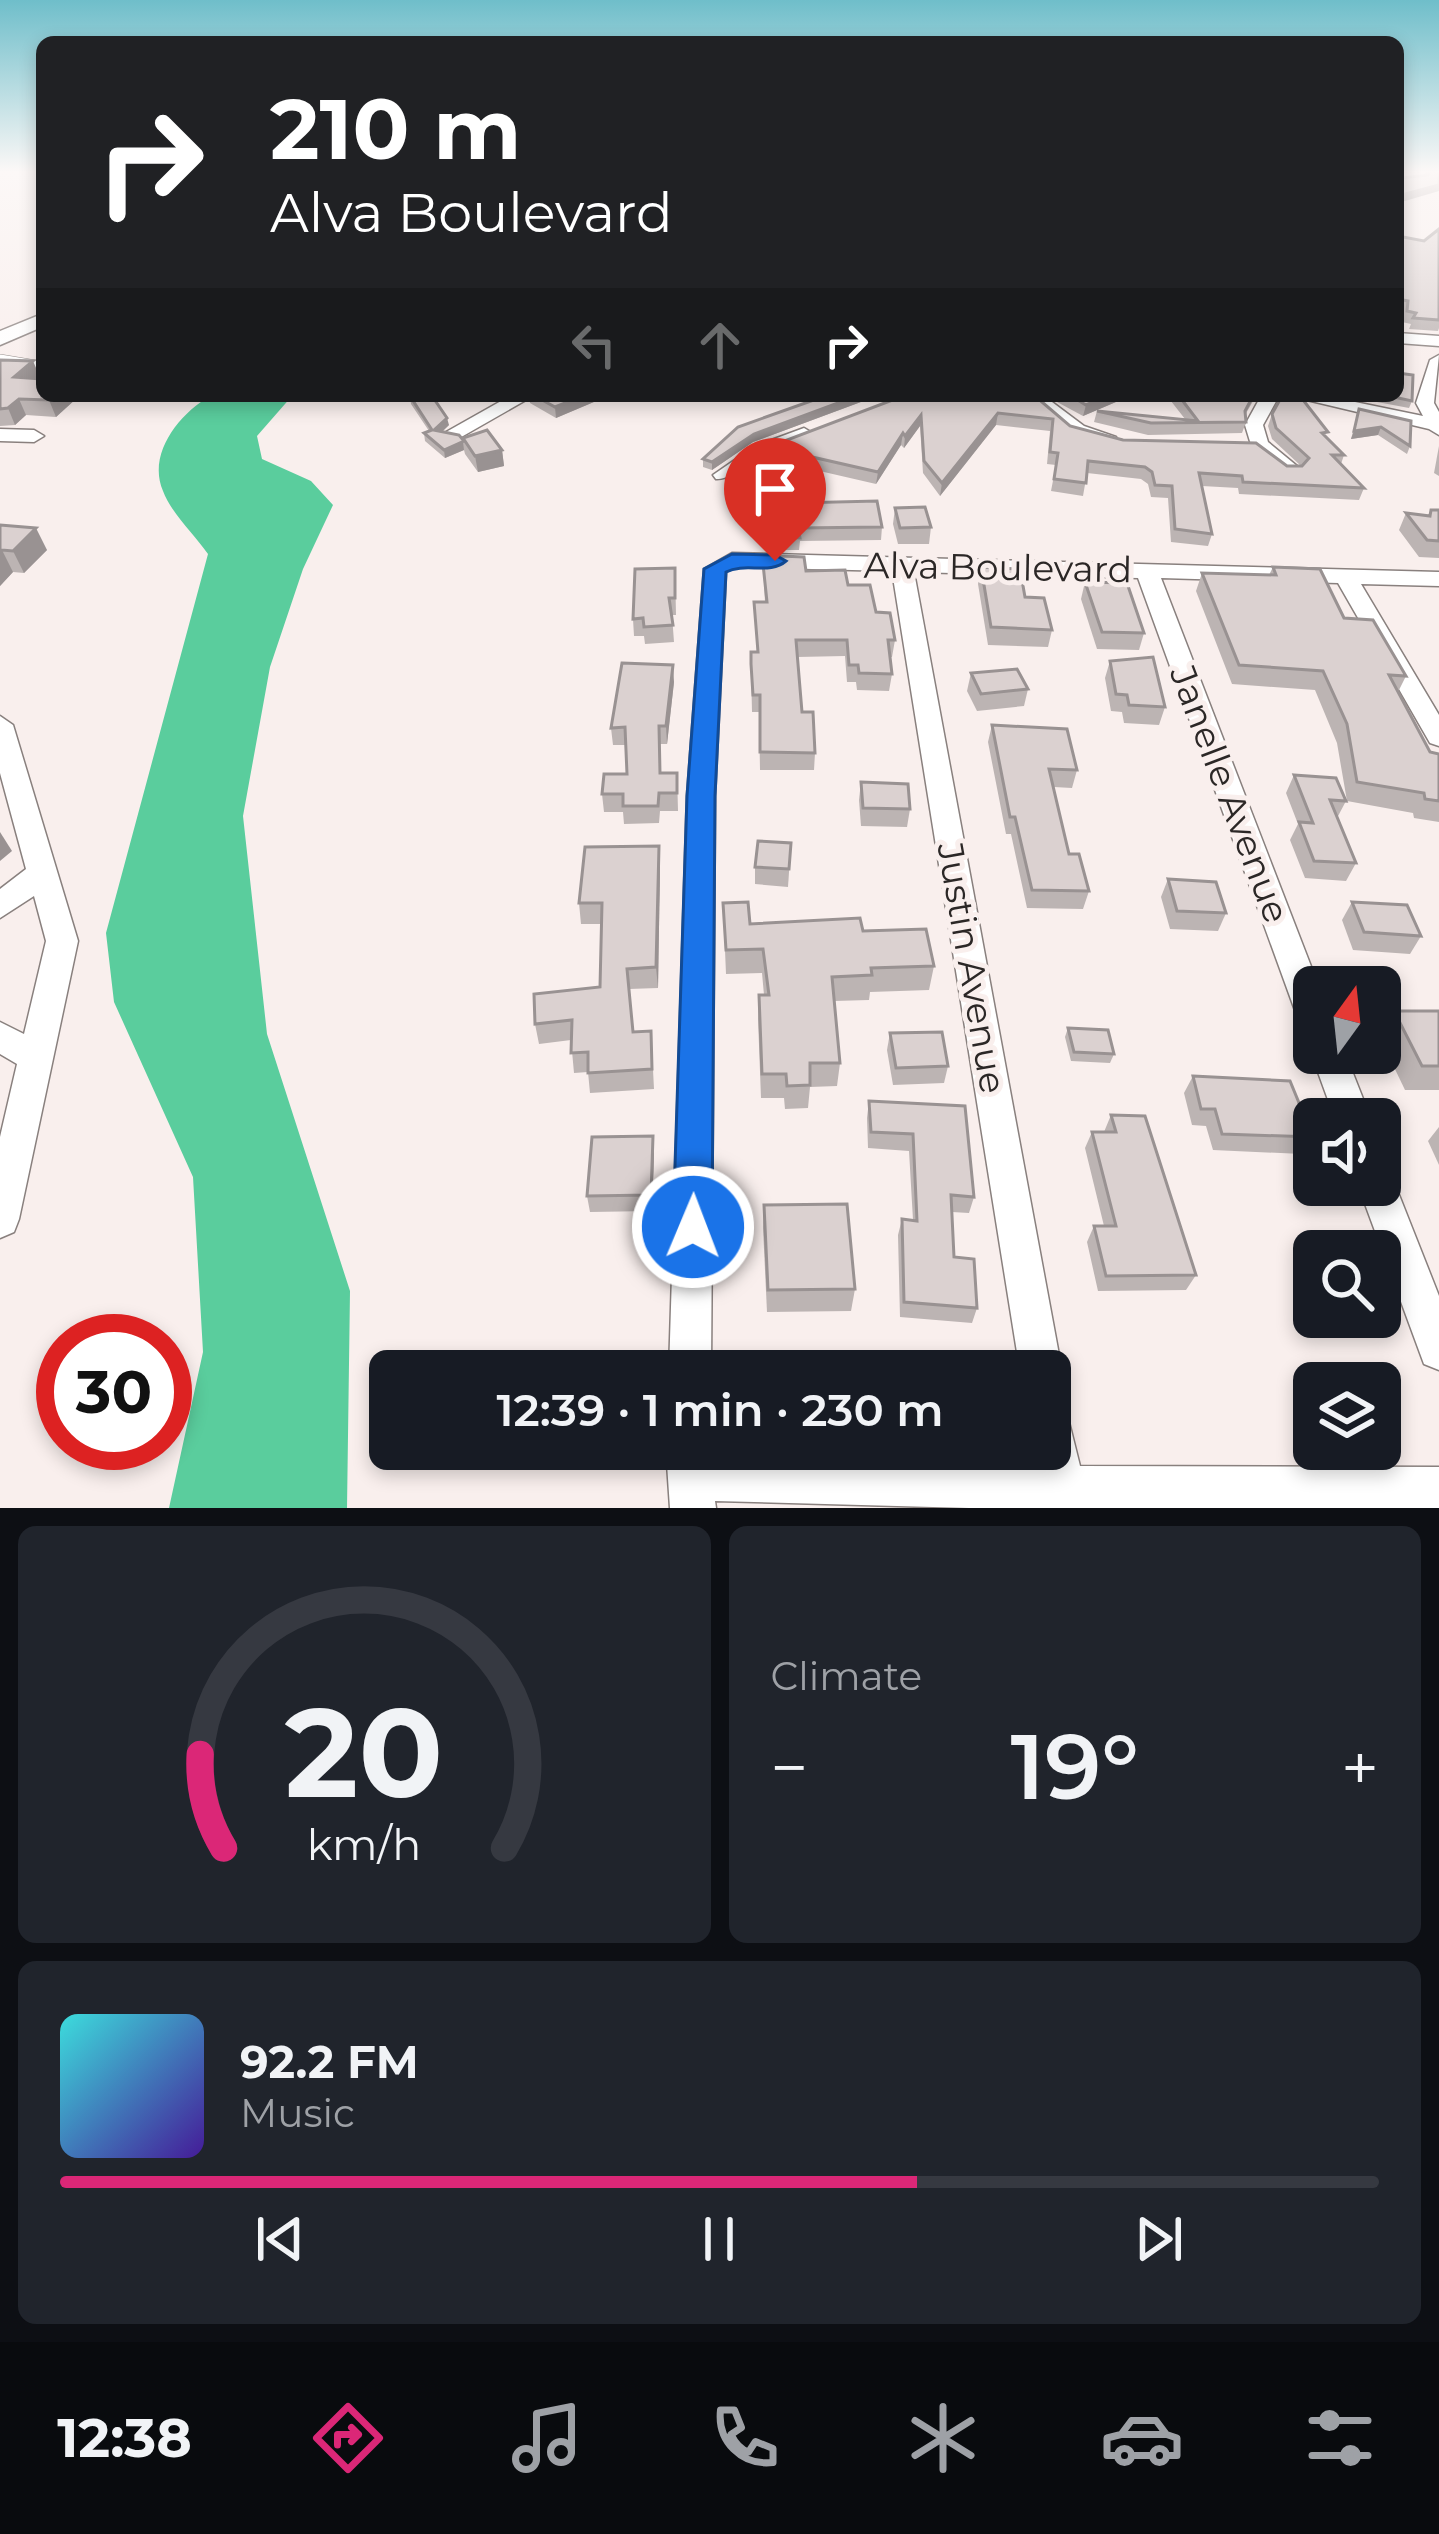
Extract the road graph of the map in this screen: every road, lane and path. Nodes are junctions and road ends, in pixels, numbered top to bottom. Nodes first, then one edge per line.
1 (36, 323) edge
2 (1404, 338) edge
3 (0, 339) edge
4 (1439, 341) edge
5 (0, 359) edge
6 (1439, 359) edge
7 (36, 365) edge
8 (513, 402) edge
9 (1041, 402) edge
10 (1267, 402) edge
11 (1326, 402) edge
12 (830, 425) edge
13 (1437, 427) edge
14 (0, 434) edge
15 (34, 436) dead end
16 (449, 436) edge
17 (1121, 442) edge
18 (1236, 443) edge
19 (1259, 444) junction
20 (1290, 470) edge
21 (723, 476) dead end
22 (902, 565) junction
23 (1147, 571) junction
24 (1345, 576) junction
25 (1439, 578) edge
26 (0, 725) edge
27 (1439, 737) edge
28 (42, 873) junction
29 (0, 906) edge
30 (1295, 966) edge
31 (0, 1037) edge
32 (35, 1057) junction
33 (2, 1206) edge
34 (1385, 1206) edge
35 (1439, 1349) edge
36 (690, 1350) edge
37 (1037, 1350) edge
38 (1059, 1470) edge
39 (690, 1478) edge
40 (1062, 1488) junction
41 (1439, 1490) edge

1 - 3 street
2 - 4 street
5 - 7 lane
6 - 13 street
8 - 16 street
9 - 17 street
10 - 19 street
11 - 13 street
12 - 21 street
14 - 15 street
18 - 19 street
19 - 20 street
22 - 23 street, Alva Boulevard
22 - 36 street, Alva Boulevard
22 - 37 street, Justin Avenue
23 - 24 street, Alva Boulevard
23 - 30 street, Janelle Avenue
24 - 25 street, Alva Boulevard
24 - 27 street
26 - 28 street
28 - 29 street
28 - 32 street
31 - 32 street
32 - 33 street
34 - 35 street
38 - 40 street
39 - 40 street
40 - 41 street

